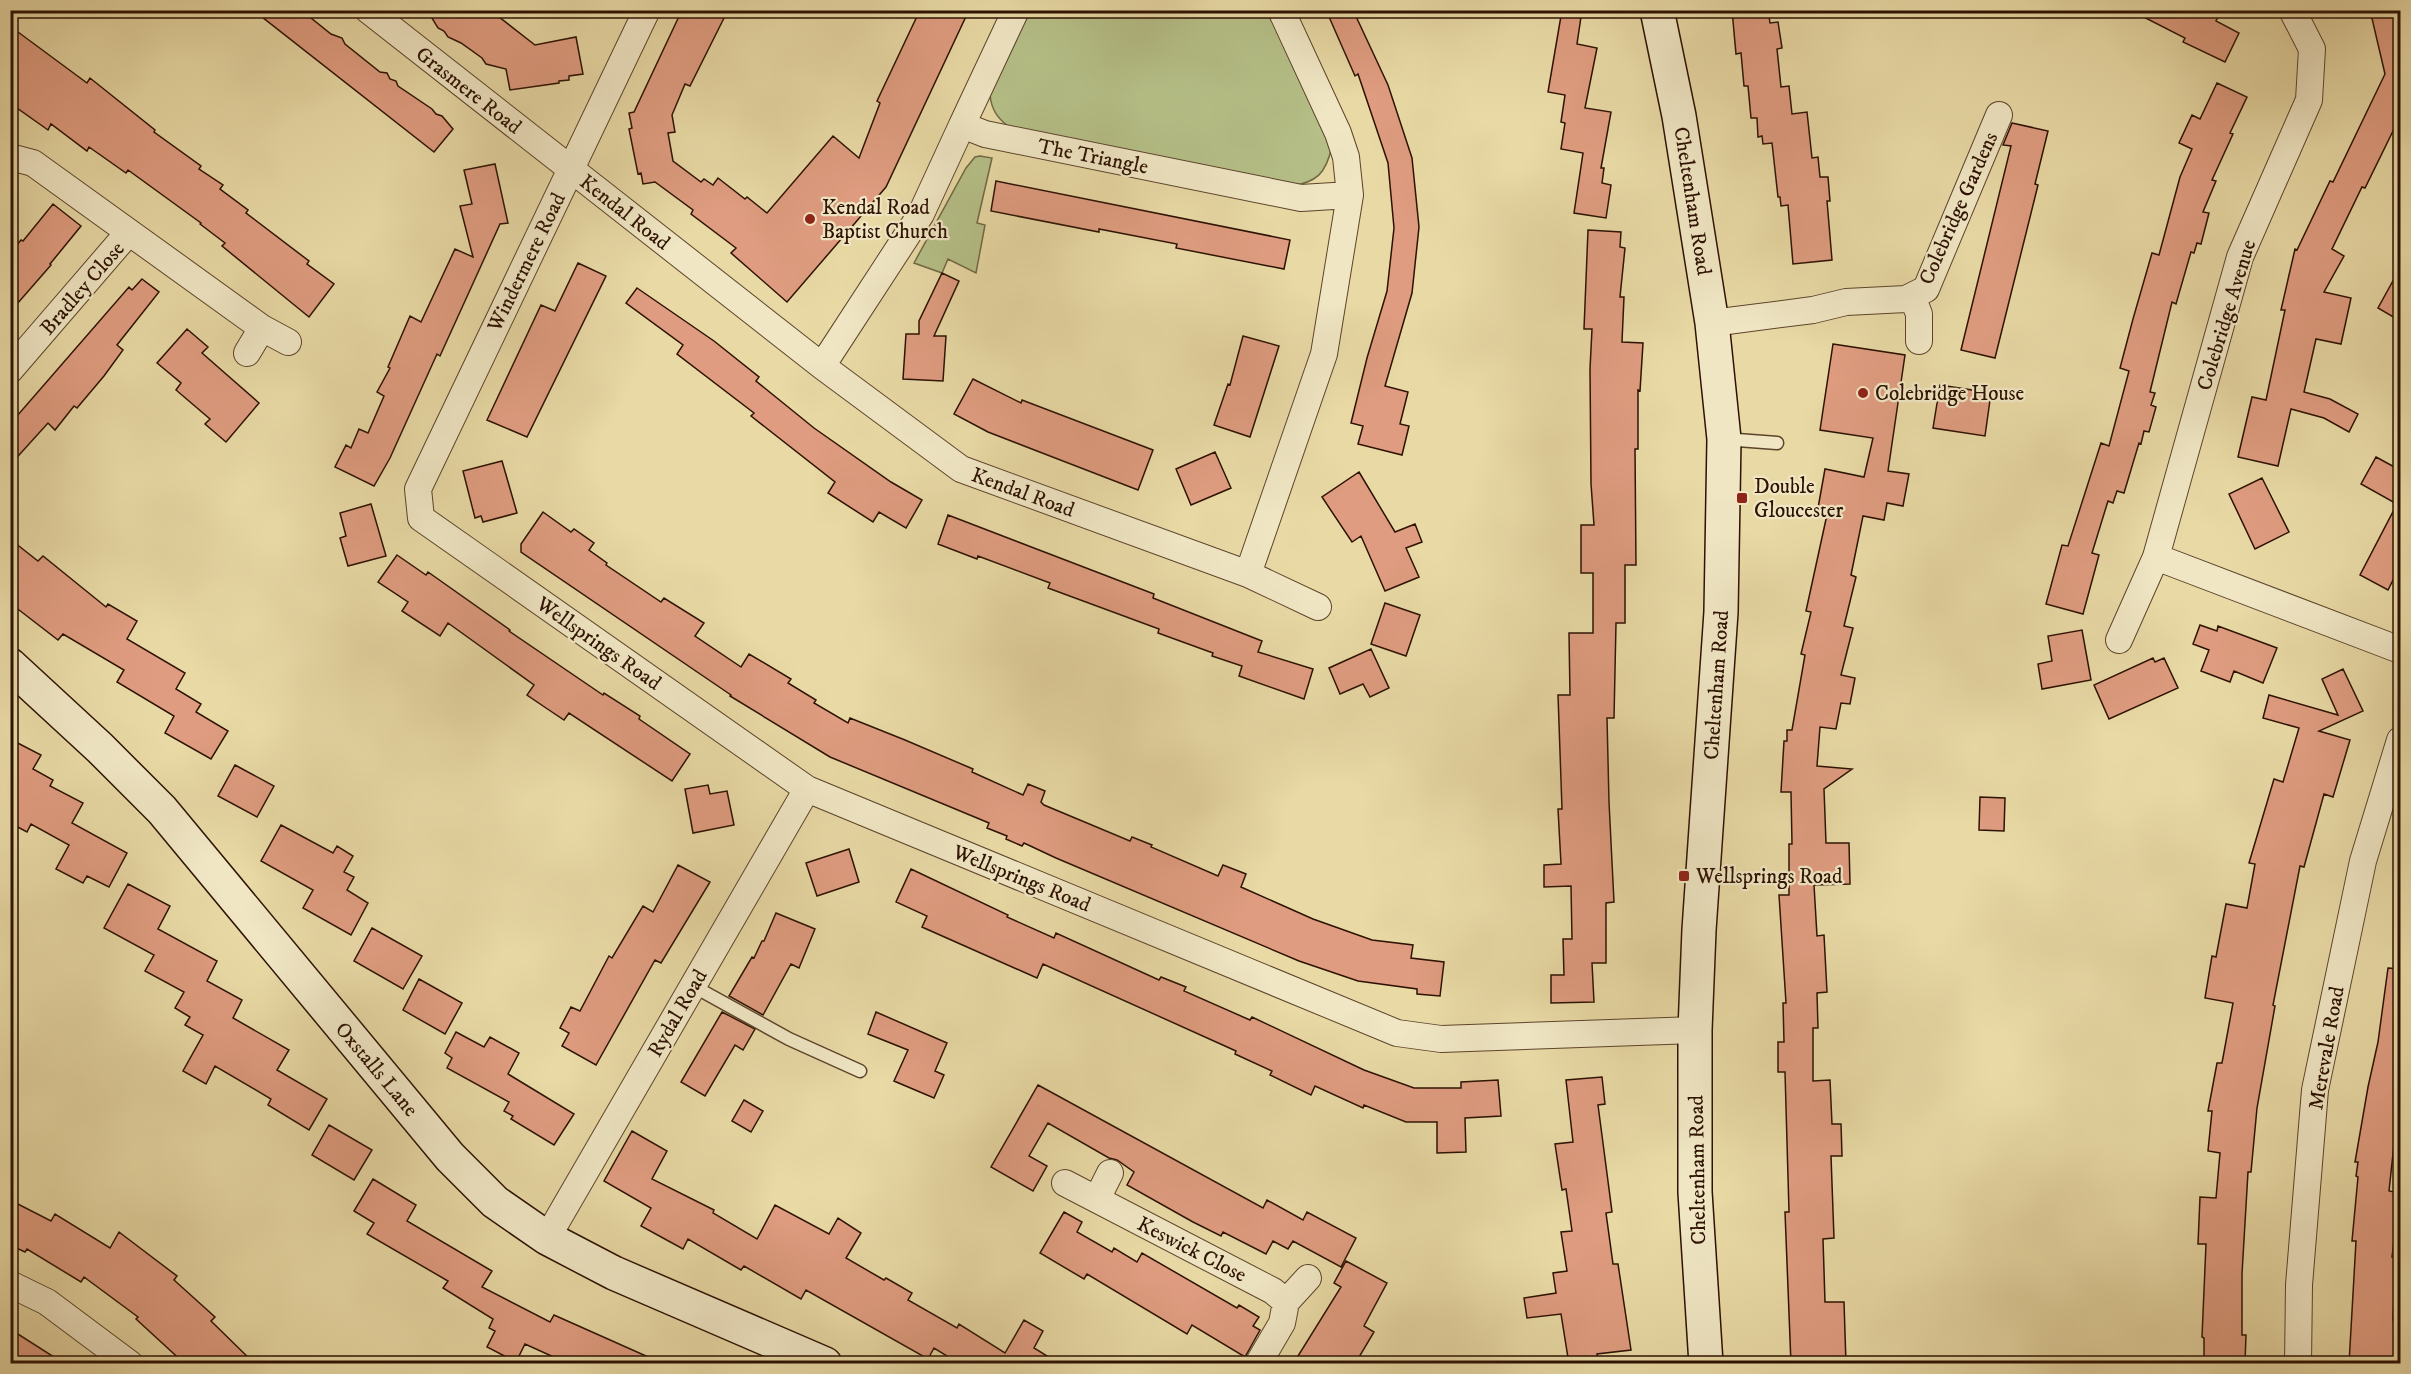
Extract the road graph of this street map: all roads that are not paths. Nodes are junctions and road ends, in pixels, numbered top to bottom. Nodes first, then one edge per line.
1 (368, 10) edge
2 (647, 10) edge
3 (1016, 10) edge
4 (1281, 10) edge
5 (1657, 10) edge
6 (2292, 10) edge
7 (1999, 115) dead end
8 (962, 125) junction
9 (10, 157) edge
10 (570, 169) junction
11 (1350, 195) junction
12 (129, 232) junction
13 (1912, 296) junction
14 (1712, 323) junction
15 (262, 328) junction
16 (1919, 341) dead end
17 (288, 342) dead end
18 (247, 353) dead end
19 (822, 366) junction
20 (10, 370) edge
21 (1724, 439) junction
22 (1777, 442) dead end
23 (421, 518) joint
24 (2156, 557) junction
25 (1248, 574) junction
26 (1318, 607) dead end
27 (2119, 640) dead end
28 (2400, 650) edge
29 (10, 665) edge
30 (2400, 740) edge
31 (807, 789) junction
32 (693, 986) junction
33 (1695, 1030) junction
34 (860, 1071) dead end
35 (1110, 1173) dead end
36 (1065, 1183) dead end
37 (1097, 1199) junction
38 (547, 1238) junction
39 (1308, 1278) dead end
40 (10, 1284) edge
41 (1286, 1302) junction
42 (130, 1364) edge
43 (825, 1364) edge
44 (1258, 1364) edge
45 (1706, 1364) edge
46 (2298, 1364) edge

1 - 10 street, Grasmere Road
2 - 10 street, Windermere Road
3 - 8 street
4 - 11 street
5 - 14 main road, Cheltenham Road
6 - 24 street, Colebridge Avenue
7 - 13 street, Colebridge Gardens
8 - 11 street, The Triangle
8 - 19 street
9 - 12 street, Bradley Close
10 - 19 street, Kendal Road
10 - 23 street, Windermere Road
11 - 25 street
12 - 15 street, Bradley Close
12 - 20 street, Bradley Close
13 - 14 street, Colebridge Gardens
13 - 16 street, Colebridge Gardens
14 - 21 main road, Cheltenham Road
15 - 17 street, Bradley Close
15 - 18 street
19 - 25 street, Kendal Road
21 - 22 lane
21 - 33 main road, Cheltenham Road
23 - 31 street, Wellsprings Road
24 - 27 street, Colebridge Avenue
24 - 28 street
25 - 26 street, Kendal Road
29 - 38 main road, Oxstalls Lane
30 - 46 street, Merevale Road
31 - 32 street, Rydal Road
31 - 33 street, Wellsprings Road
32 - 34 lane
32 - 38 street, Rydal Road
33 - 45 main road, Cheltenham Road
35 - 37 street
36 - 37 street, Keswick Close
37 - 41 street, Keswick Close
38 - 43 main road, Oxstalls Lane
39 - 41 street
40 - 42 street
41 - 44 street

